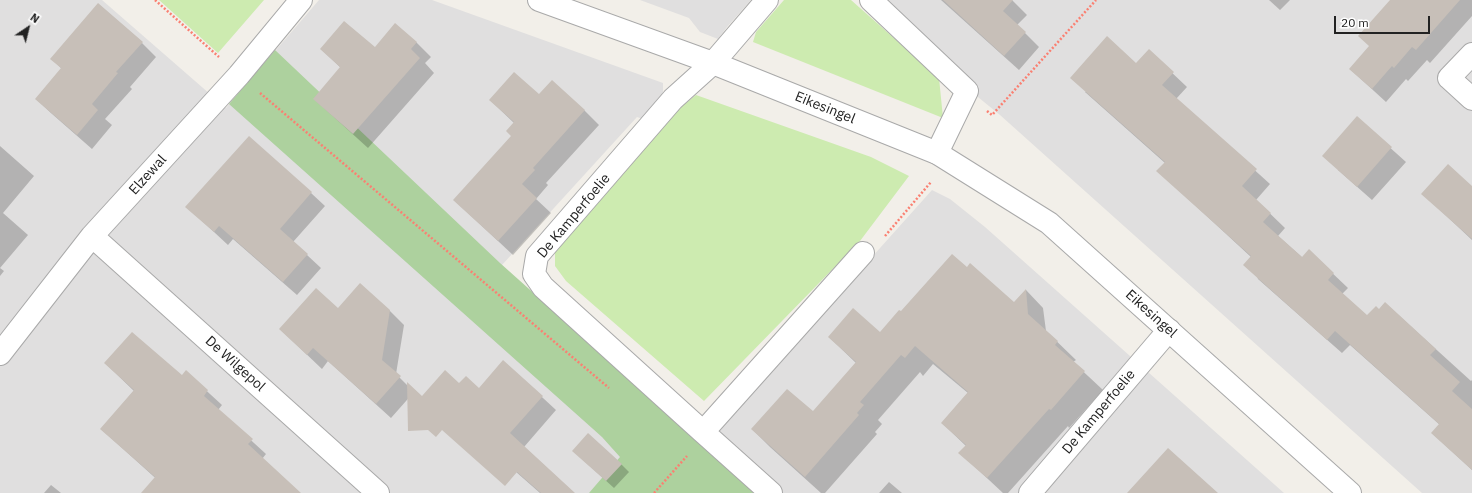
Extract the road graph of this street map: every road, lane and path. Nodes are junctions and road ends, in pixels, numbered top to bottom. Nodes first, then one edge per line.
1 (155, 0) edge
2 (301, 0) edge
3 (539, 0) edge
4 (767, 0) edge
5 (871, 0) edge
6 (1096, 0) edge
7 (1472, 54) edge
8 (714, 63) junction
9 (239, 75) junction
10 (967, 92) junction
11 (1472, 99) edge
12 (937, 153) junction
13 (92, 236) junction
14 (863, 253) joint
15 (1169, 330) junction
16 (0, 354) edge
17 (610, 388) dead end
18 (703, 432) junction
19 (378, 493) edge
20 (654, 493) edge
21 (771, 493) edge
22 (1030, 493) edge
23 (1350, 493) edge

1 - 9 path
2 - 9 street, Elzewal
3 - 8 street, Eikesingel
4 - 8 street
5 - 10 street
6 - 10 path
7 - 11 street
8 - 12 street, Eikesingel
8 - 18 street, De Kamperfoelie
9 - 13 street, Elzewal
9 - 17 path
10 - 12 street
12 - 14 path
12 - 15 street, Eikesingel
13 - 16 street, Elzewal
13 - 19 street, De Wilgepol
14 - 18 street
15 - 22 street, De Kamperfoelie
15 - 23 street, Eikesingel
18 - 20 path
18 - 21 street, De Kamperfoelie

